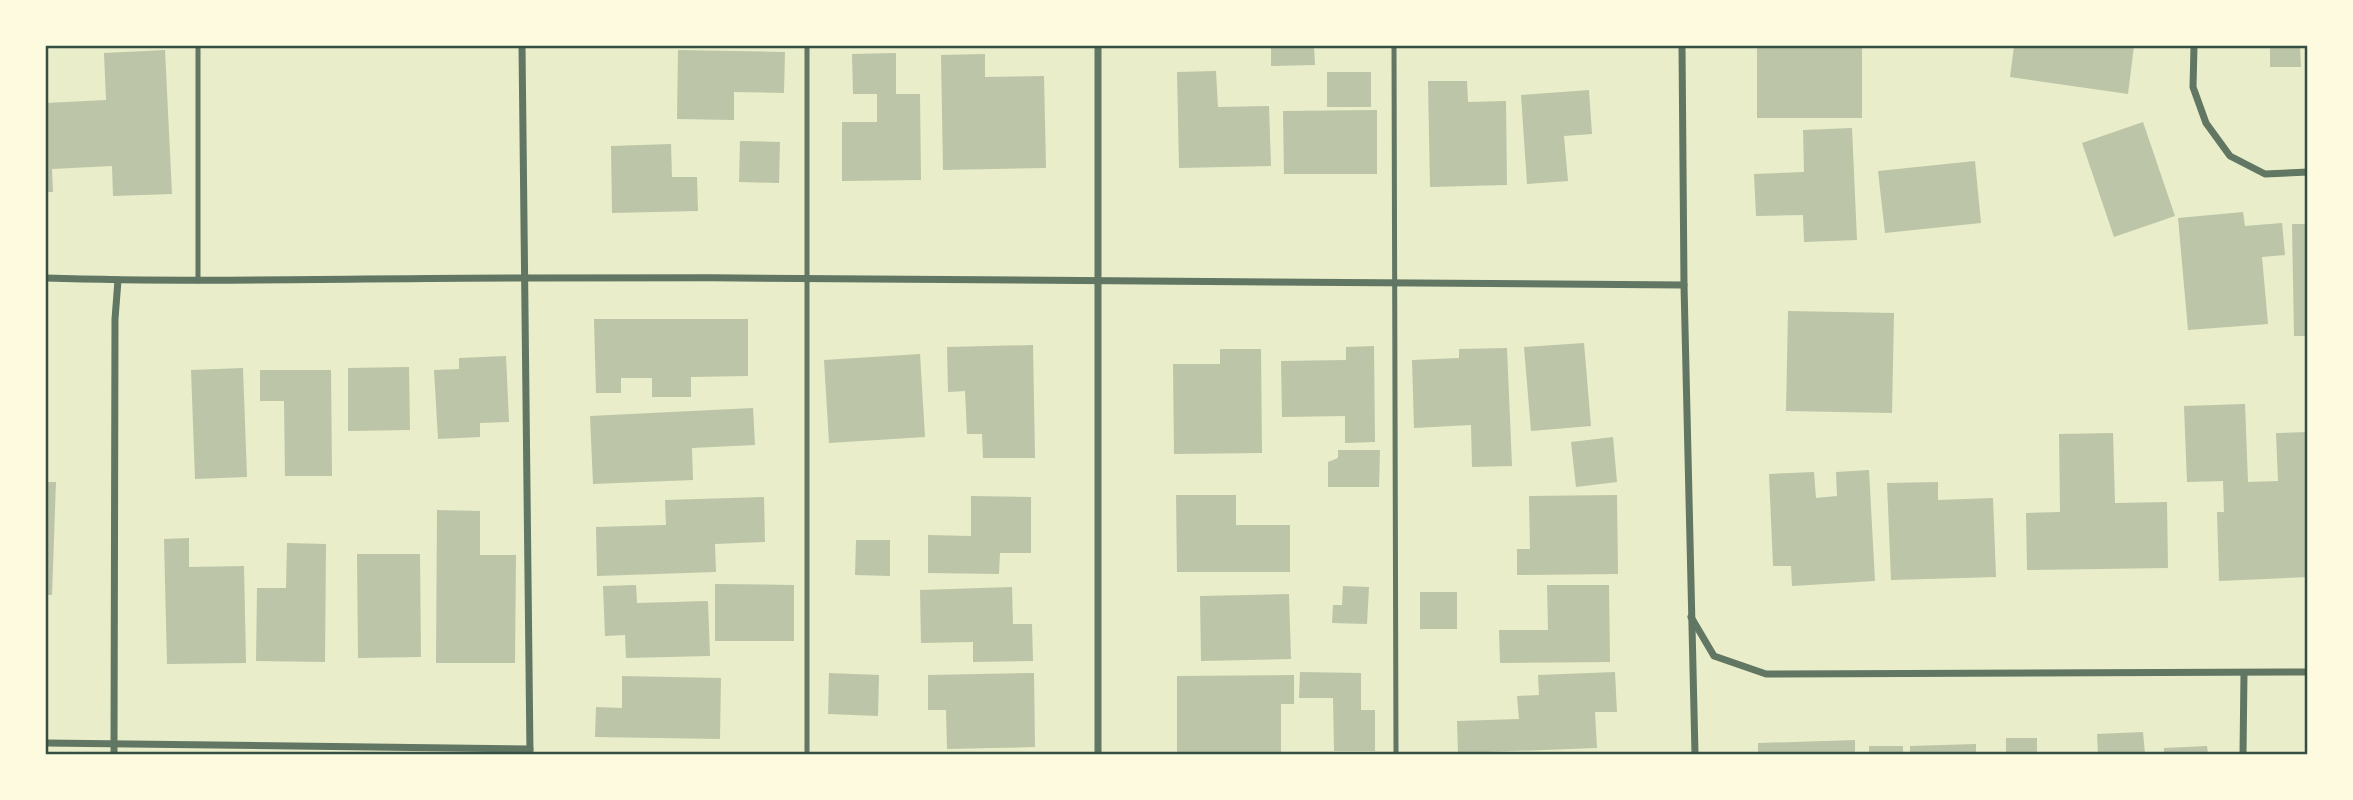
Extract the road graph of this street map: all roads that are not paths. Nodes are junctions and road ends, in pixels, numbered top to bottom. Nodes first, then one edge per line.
1 (198, 46) edge
2 (522, 46) edge
3 (807, 46) edge
4 (1098, 46) edge
5 (1394, 46) edge
6 (1682, 46) edge
7 (2194, 46) edge
8 (2308, 172) edge
9 (46, 278) edge
10 (524, 278) junction
11 (807, 279) junction
12 (118, 280) junction
13 (198, 281) junction
14 (1099, 281) junction
15 (1395, 281) junction
16 (1684, 285) junction
17 (1691, 617) junction
18 (2308, 672) edge
19 (2244, 673) junction
20 (46, 743) edge
21 (114, 743) junction
22 (530, 752) edge
23 (114, 754) edge
24 (807, 754) edge
25 (1098, 754) edge
26 (1396, 754) edge
27 (1695, 754) edge
28 (2243, 754) edge

1 - 13 lane
2 - 10 street
3 - 11 lane
4 - 14 street
5 - 15 lane
6 - 16 street
7 - 8 street
9 - 12 street
10 - 11 street
10 - 13 street
10 - 22 street
11 - 14 street
11 - 24 lane
12 - 13 street
12 - 21 street
14 - 15 street
14 - 25 street
15 - 16 street
15 - 26 lane
16 - 17 street
17 - 19 street
17 - 27 street
18 - 19 street
19 - 28 street
20 - 21 street
21 - 22 street
21 - 23 street

